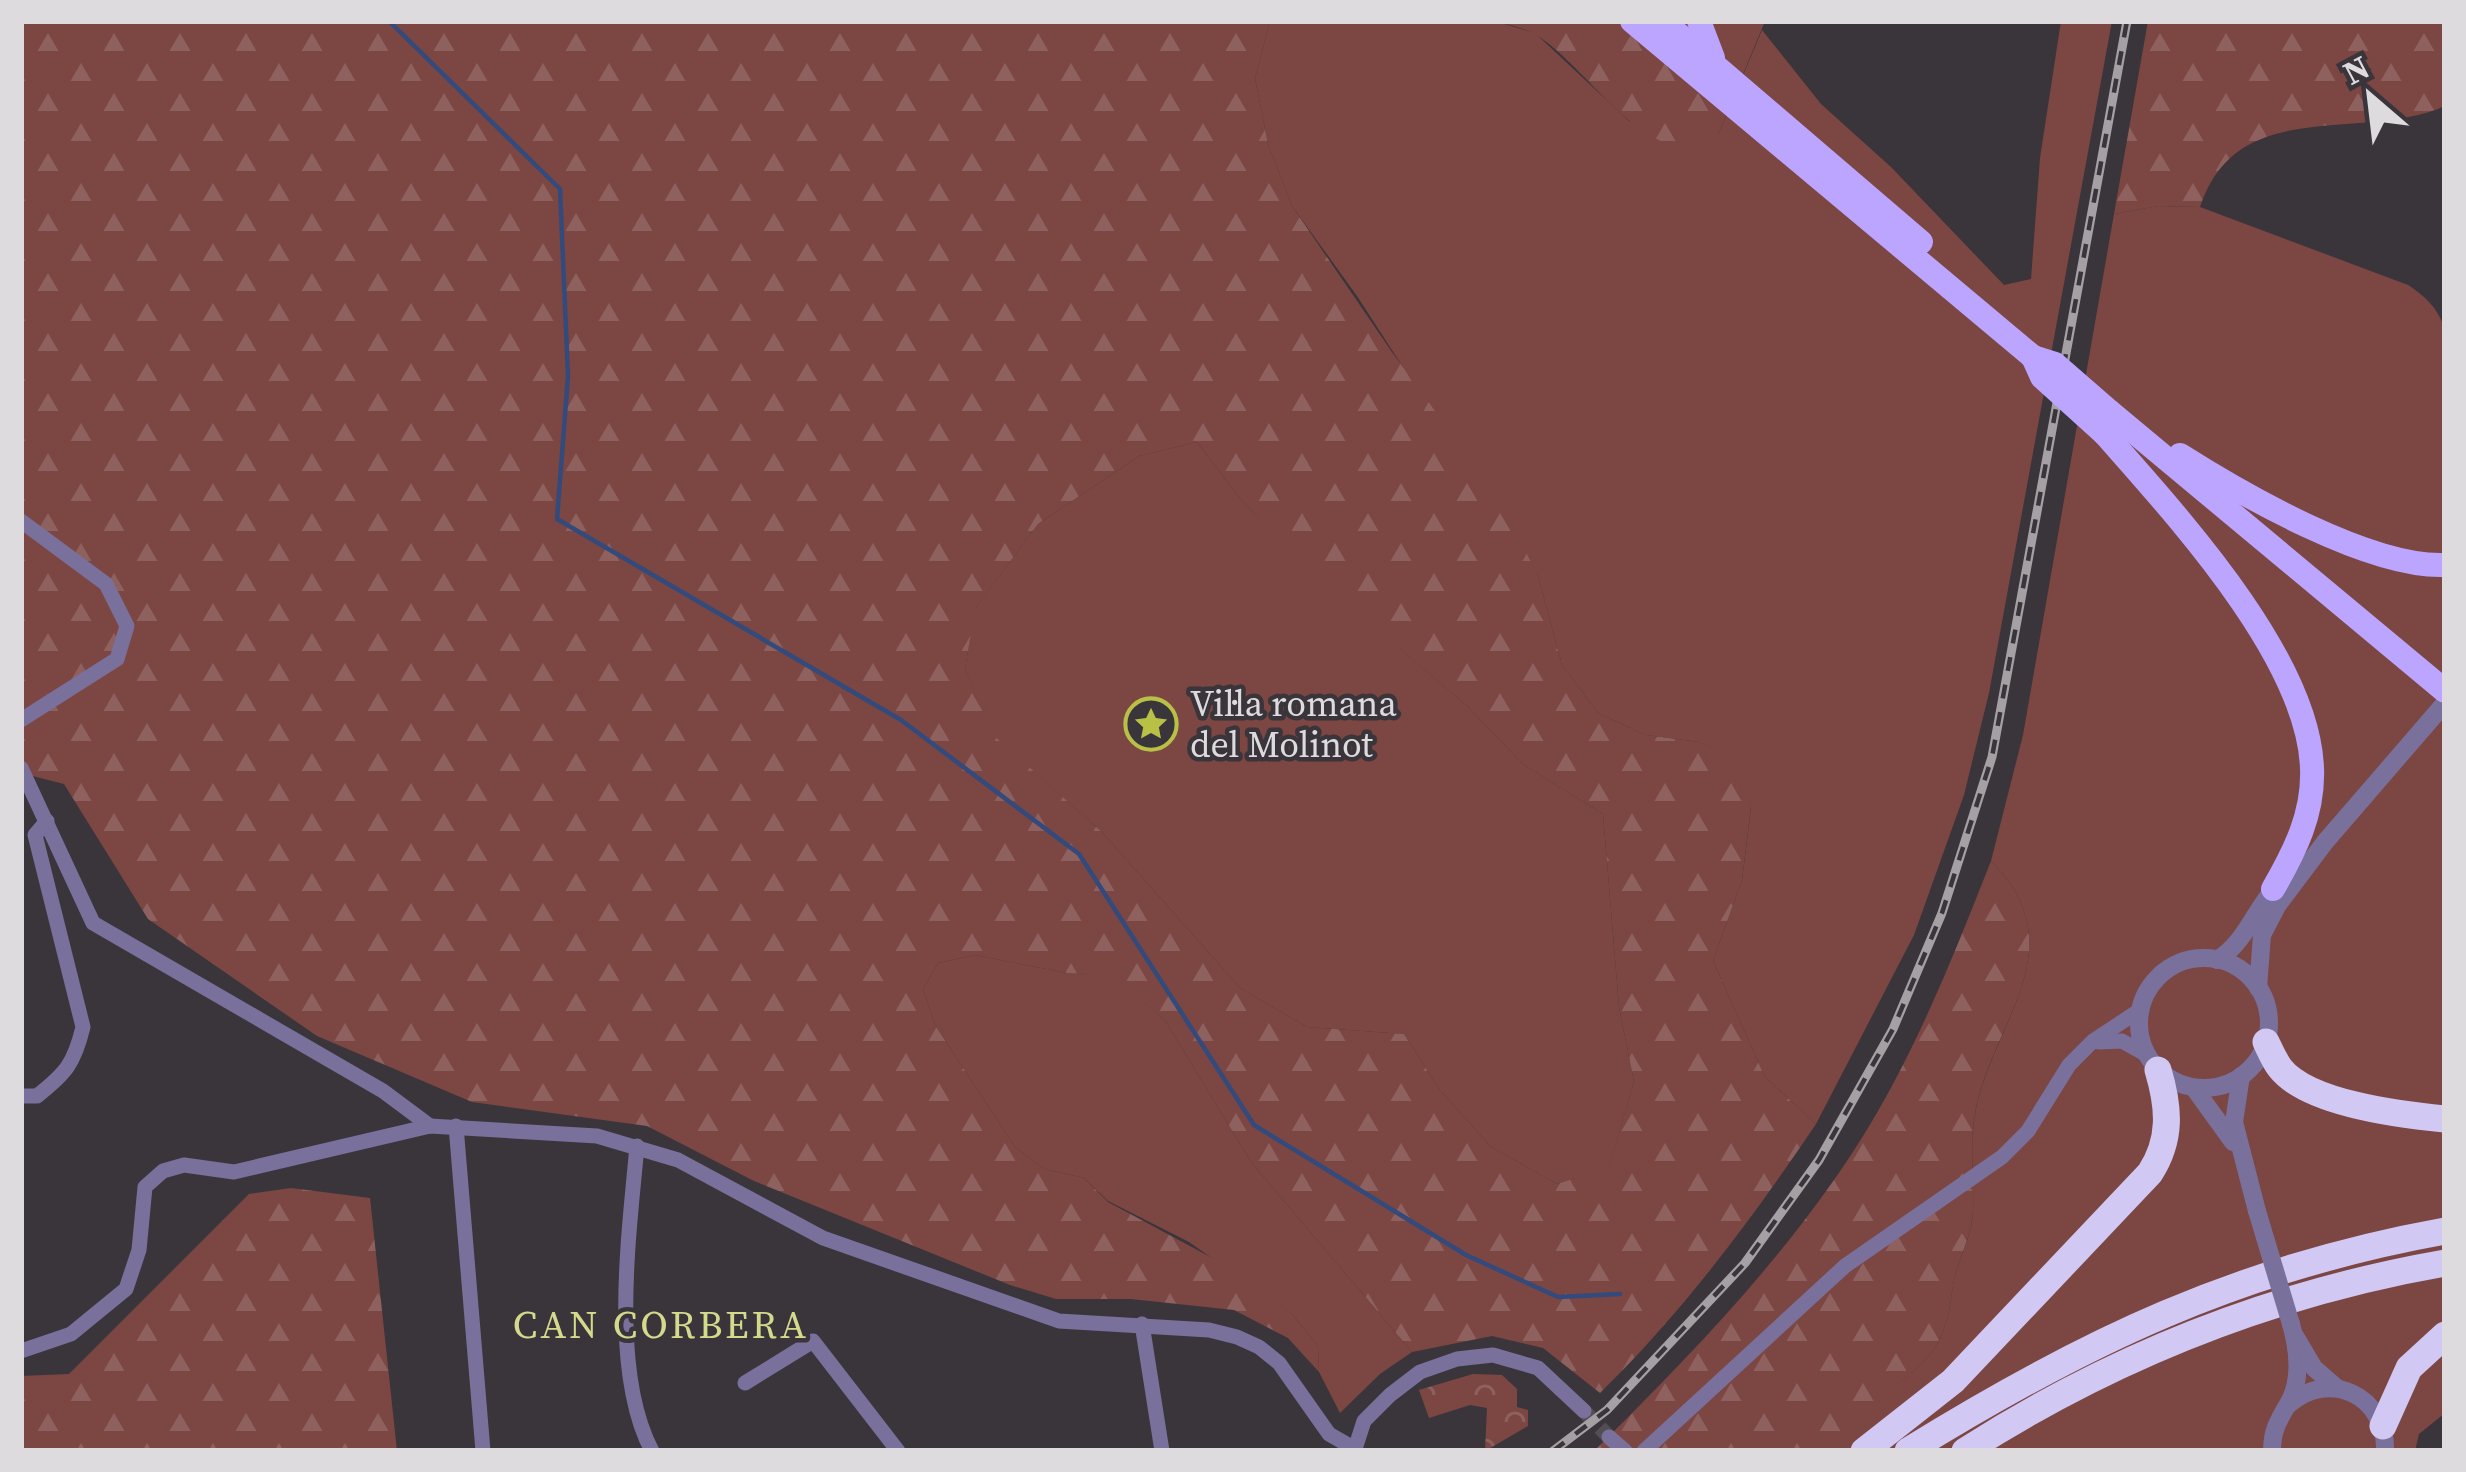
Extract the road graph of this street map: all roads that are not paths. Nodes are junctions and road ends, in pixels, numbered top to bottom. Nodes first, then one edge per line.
1 (1632, 21) edge
2 (1663, 21) edge
3 (1690, 28) edge
4 (1774, 137) junction
5 (1995, 327) junction
6 (2115, 425) junction
7 (21, 520) edge
8 (2445, 565) edge
9 (2445, 692) edge
10 (2445, 703) edge
11 (21, 720) edge
12 (21, 768) edge
13 (47, 821) junction
14 (2325, 842) junction
15 (2273, 889) junction
16 (2217, 960) junction
17 (2258, 988) junction
18 (2140, 1010) junction
19 (2266, 1042) junction
20 (2081, 1052) junction
21 (2153, 1062) junction
22 (2241, 1076) junction
23 (2194, 1088) junction
24 (21, 1096) edge
25 (2445, 1119) edge
26 (430, 1126) junction
27 (456, 1126) junction
28 (637, 1146) junction
29 (2240, 1158) junction
30 (2445, 1231) edge
31 (2445, 1262) edge
32 (1142, 1324) junction
33 (2293, 1330) junction
34 (2445, 1336) edge
35 (21, 1351) edge
36 (745, 1383) dead end
37 (2337, 1388) junction
38 (2288, 1405) junction
39 (1584, 1411) tunnel mouth
40 (1609, 1437) tunnel mouth
41 (2384, 1438) edge
42 (1356, 1450) edge
43 (483, 1451) edge
44 (652, 1451) edge
45 (898, 1451) edge
46 (1162, 1451) edge
47 (1624, 1451) edge
48 (1644, 1451) edge
49 (1864, 1451) edge
50 (1908, 1451) edge
51 (1966, 1451) edge
52 (2272, 1451) edge

1 - 4 main road
2 - 3 main road
3 - 4 main road
3 - 5 main road
4 - 5 main road
5 - 6 main road, bridge
6 - 8 main road
6 - 9 main road
6 - 15 main road
7 - 11 street
10 - 14 street
12 - 13 street
13 - 24 street
13 - 26 street
14 - 15 street
14 - 17 street
15 - 16 street
16 - 17 street
16 - 18 street
17 - 19 street
18 - 20 street
18 - 21 street
19 - 22 street
19 - 25 highway
20 - 21 street
20 - 48 street
21 - 23 street
21 - 49 highway
22 - 23 street
22 - 29 street
23 - 29 street
26 - 27 street
26 - 35 street
27 - 28 street
27 - 43 street
28 - 32 street
28 - 44 street
29 - 33 street, bridge
30 - 50 highway
31 - 51 highway
32 - 42 street
32 - 46 street
33 - 37 street
33 - 38 street
34 - 41 highway
36 - 45 street
37 - 38 street
37 - 41 street
38 - 52 street
39 - 42 street
40 - 47 street

